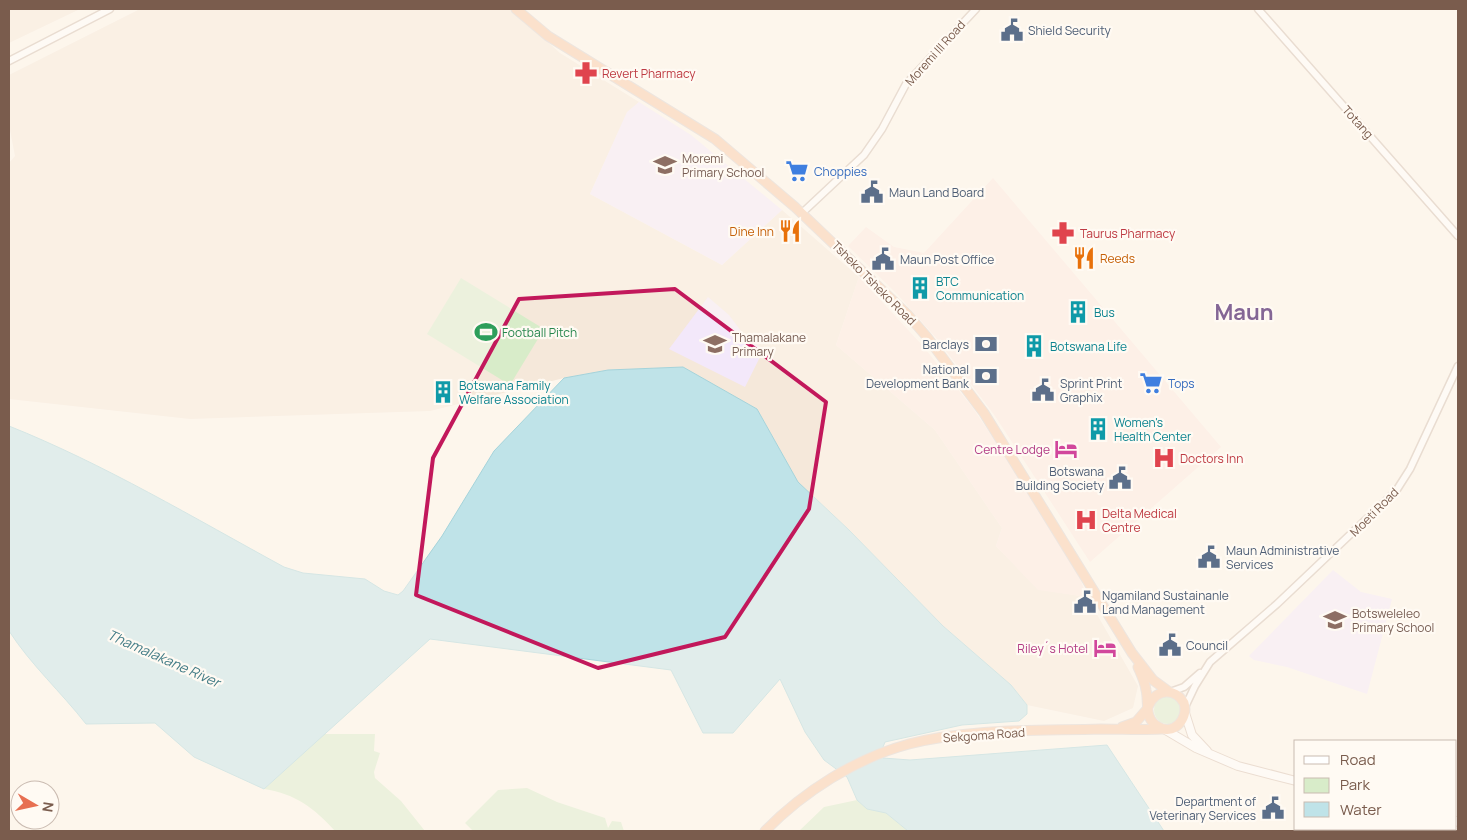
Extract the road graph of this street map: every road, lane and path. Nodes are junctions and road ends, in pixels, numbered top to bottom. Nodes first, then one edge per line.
1 (110, 9) edge
2 (516, 9) edge
3 (976, 9) edge
4 (1258, 9) edge
5 (9, 61) edge
6 (801, 214) junction
7 (1458, 236) edge
8 (1458, 366) edge
9 (1132, 653) junction
10 (1205, 669) junction
11 (1169, 692) junction
12 (1148, 706) junction
13 (1185, 710) junction
14 (1109, 729) junction
15 (1163, 729) junction
16 (1212, 756) junction
17 (1294, 780) edge
18 (765, 831) edge

1 - 5 street
2 - 6 highway, Tsheko Tsheko Road
3 - 6 street, Moremi III Road
4 - 7 street, Totang
6 - 9 highway, Tsheko Tsheko Road
8 - 10 street, Moeti Road
9 - 11 highway, Tsheko Tsheko Road
9 - 12 highway, Tsheko Tsheko Road
10 - 11 street, Moeti Road
10 - 13 street, Moeti Road
11 - 12 highway
11 - 13 highway
12 - 14 highway, Sekgoma Road
12 - 15 highway
13 - 15 highway
13 - 16 main road
14 - 15 highway, Sekgoma Road
14 - 18 highway, Sekgoma Road
15 - 16 main road
16 - 17 main road

